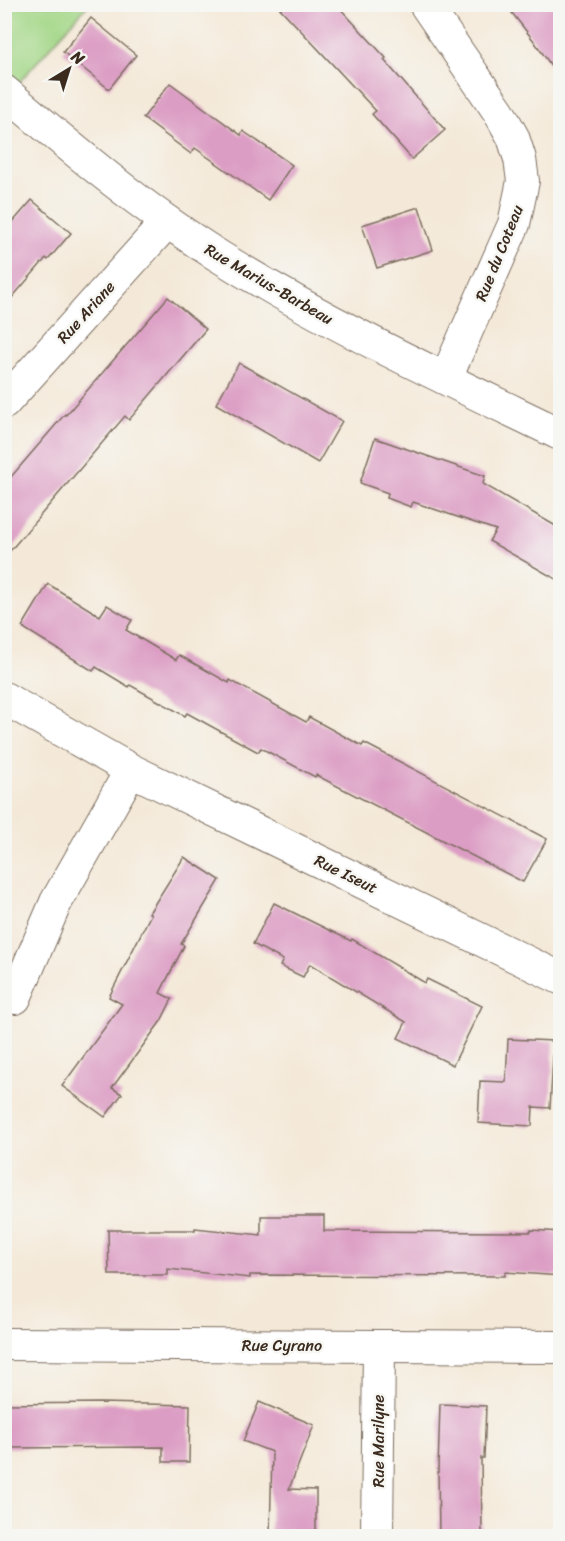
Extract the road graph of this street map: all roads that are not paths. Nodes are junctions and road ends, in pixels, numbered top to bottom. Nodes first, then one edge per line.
1 (426, 4) edge
2 (4, 91) edge
3 (167, 222) junction
4 (446, 378) junction
5 (4, 403) edge
6 (561, 434) edge
7 (4, 698) edge
8 (131, 770) junction
9 (561, 978) edge
10 (15, 998) dead end
11 (4, 1344) edge
12 (379, 1346) junction
13 (561, 1347) edge
14 (377, 1536) edge

1 - 4 street, Rue du Coteau
2 - 3 street, Rue Marius-Barbeau
3 - 4 street, Rue Marius-Barbeau
3 - 5 street, Rue Ariane
4 - 6 street, Rue Marius-Barbeau
7 - 8 street, Rue Iseut
8 - 9 street, Rue Iseut
8 - 10 street
11 - 12 street, Rue Cyrano
12 - 13 street, Rue Cyrano
12 - 14 street, Rue Marilyne

